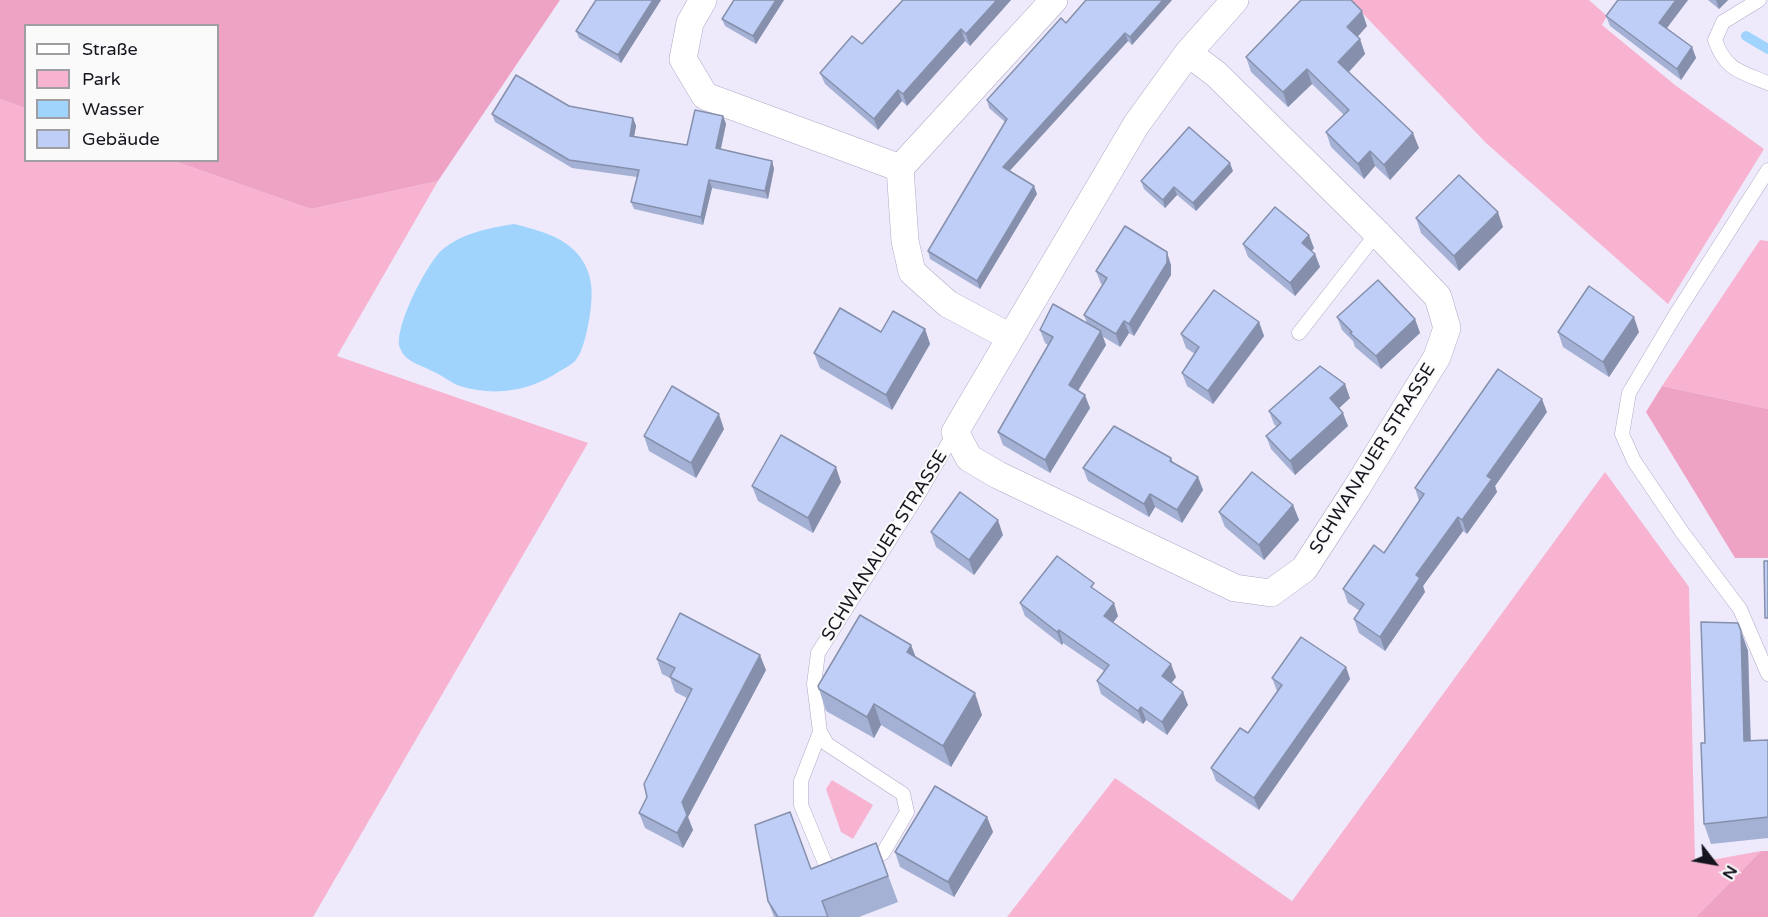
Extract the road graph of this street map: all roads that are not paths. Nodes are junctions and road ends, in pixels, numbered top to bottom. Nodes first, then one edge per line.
1 (703, 0) edge
2 (1054, 0) edge
3 (1235, 0) edge
4 (1760, 0) edge
5 (1188, 53) junction
6 (1768, 83) edge
7 (900, 168) junction
8 (1768, 170) edge
9 (1377, 233) junction
10 (1299, 333) dead end
11 (1010, 337) junction
12 (955, 432) junction
13 (1768, 674) edge
14 (820, 732) junction

1 - 7 street
2 - 7 street
3 - 5 street, SCHWANAUER STRASSE
4 - 6 lane
5 - 9 street, SCHWANAUER STRASSE
5 - 11 street, SCHWANAUER STRASSE
7 - 11 street
8 - 13 lane
9 - 10 lane
9 - 12 street, SCHWANAUER STRASSE
11 - 12 street, SCHWANAUER STRASSE
12 - 14 lane, SCHWANAUER STRASSE
14 - 14 lane, SCHWANAUER STRASSE

